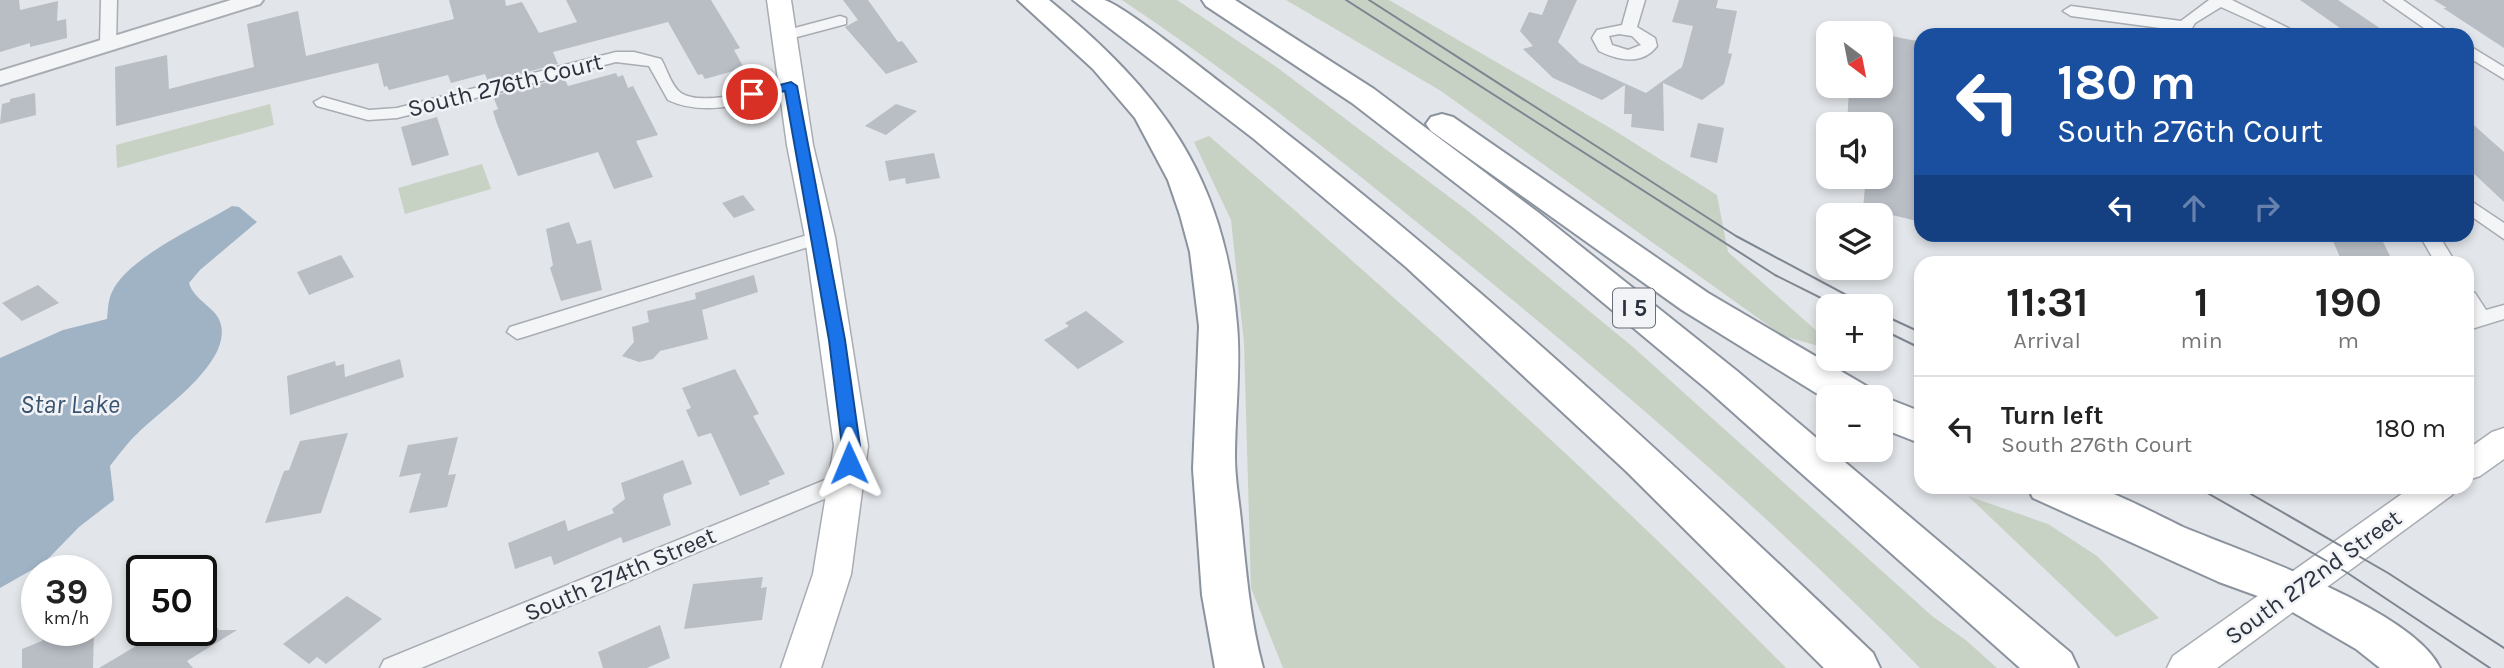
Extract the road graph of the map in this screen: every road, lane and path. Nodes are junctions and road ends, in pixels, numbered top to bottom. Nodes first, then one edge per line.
1 (109, 0) edge
2 (253, 0) edge
3 (779, 0) edge
4 (1032, 0) edge
5 (1087, 0) edge
6 (1216, 0) edge
7 (1246, 0) edge
8 (1637, 0) edge
9 (2219, 0) edge
10 (2392, 0) edge
11 (2071, 11) dead end
12 (840, 21) dead end
13 (2170, 28) edge
14 (2184, 28) edge
15 (2281, 28) edge
16 (2434, 28) edge
17 (1628, 30) dead end
18 (782, 36) junction
19 (108, 45) junction
20 (2474, 54) edge
21 (2504, 74) edge
22 (0, 78) edge
23 (791, 86) junction
24 (323, 102) dead end
25 (2474, 210) edge
26 (2504, 233) edge
27 (820, 237) junction
28 (2504, 312) edge
29 (2474, 321) edge
30 (517, 332) dead end
31 (1832, 385) edge
32 (1893, 416) edge
33 (1914, 425) edge
34 (2504, 441) edge
35 (2474, 463) edge
36 (847, 480) junction
37 (2066, 494) edge
38 (2429, 494) edge
39 (2293, 590) junction
40 (2042, 657) edge
41 (393, 668) edge
42 (801, 668) edge
43 (1239, 668) edge
44 (1857, 668) edge
45 (2187, 668) edge
46 (2416, 668) edge

1 - 19 street
2 - 19 street
3 - 18 main road
4 - 43 highway
5 - 44 highway
6 - 40 highway, I 5
7 - 31 highway
8 - 17 street
9 - 14 street
9 - 15 street
10 - 16 street
11 - 13 street
12 - 18 street
18 - 23 main road
19 - 22 street
20 - 21 street
23 - 24 street, South 276th Court
23 - 27 main road
25 - 26 street
27 - 30 street
27 - 36 main road
28 - 29 street
32 - 33 highway
34 - 35 main road
36 - 41 street, South 274th Street
36 - 42 main road
37 - 39 highway
38 - 39 main road, South 272nd Street
39 - 45 main road, South 272nd Street
39 - 46 highway

